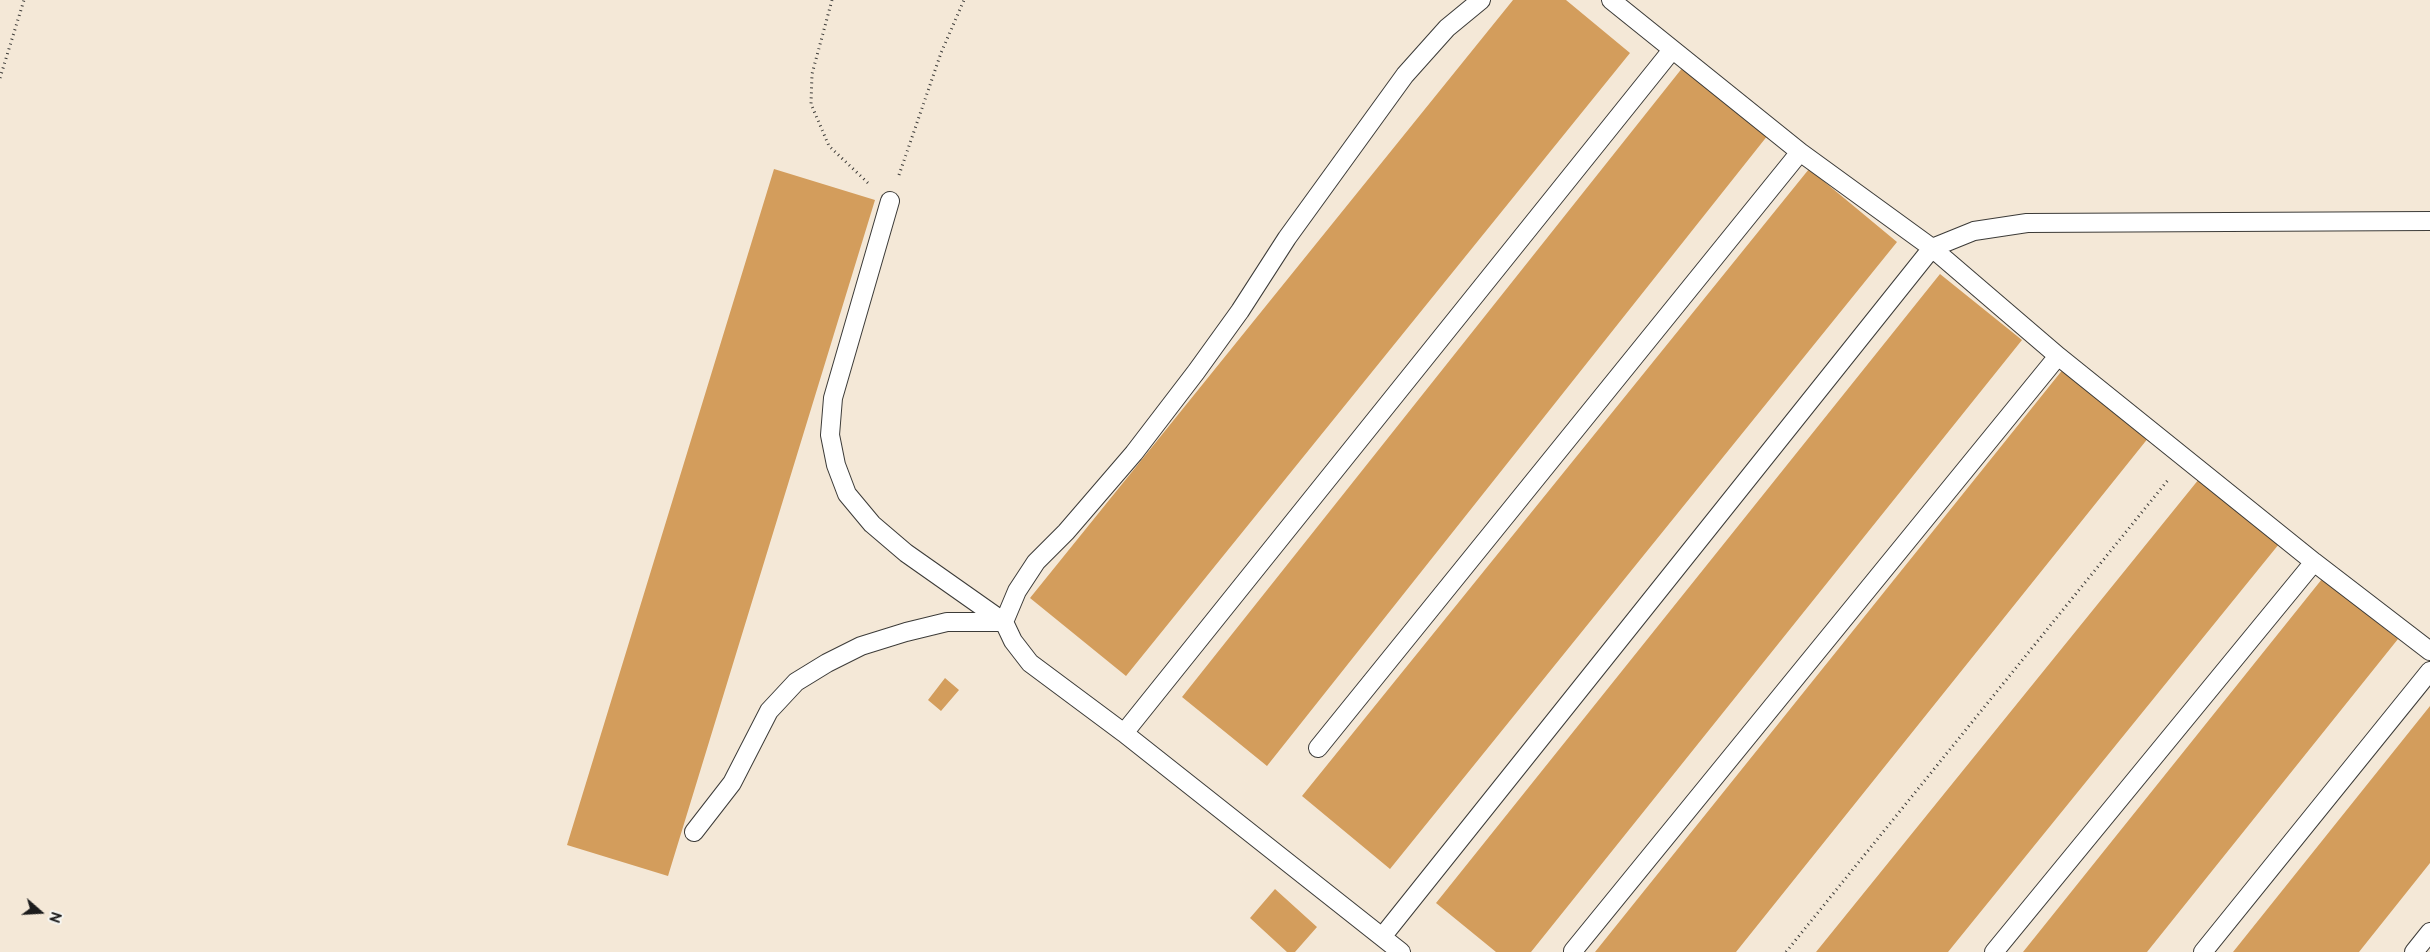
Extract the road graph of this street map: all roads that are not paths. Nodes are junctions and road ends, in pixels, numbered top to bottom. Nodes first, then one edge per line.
1 (1481, 0) edge
2 (1611, 0) edge
3 (1672, 50) junction
4 (1800, 152) junction
5 (890, 201) road end
6 (2430, 221) edge
7 (1932, 248) junction
8 (2058, 356) junction
9 (2314, 562) junction
10 (1004, 622) junction
11 (2430, 651) edge
12 (2430, 672) edge
13 (1124, 733) junction
14 (1318, 748) dead end
15 (694, 832) dead end
16 (2430, 932) edge
17 (1382, 937) junction
18 (1573, 951) edge
19 (1401, 952) edge
20 (1994, 952) edge
21 (2203, 952) edge
22 (2414, 952) edge

1 - 10 lane
2 - 3 lane
3 - 4 lane
3 - 13 lane
4 - 7 lane
4 - 14 lane
5 - 10 lane
6 - 7 lane
7 - 8 lane
7 - 17 lane
8 - 9 lane
8 - 18 lane
9 - 11 lane
9 - 20 lane
10 - 13 lane
10 - 15 lane
12 - 21 lane
13 - 17 lane
16 - 22 lane
17 - 19 lane

